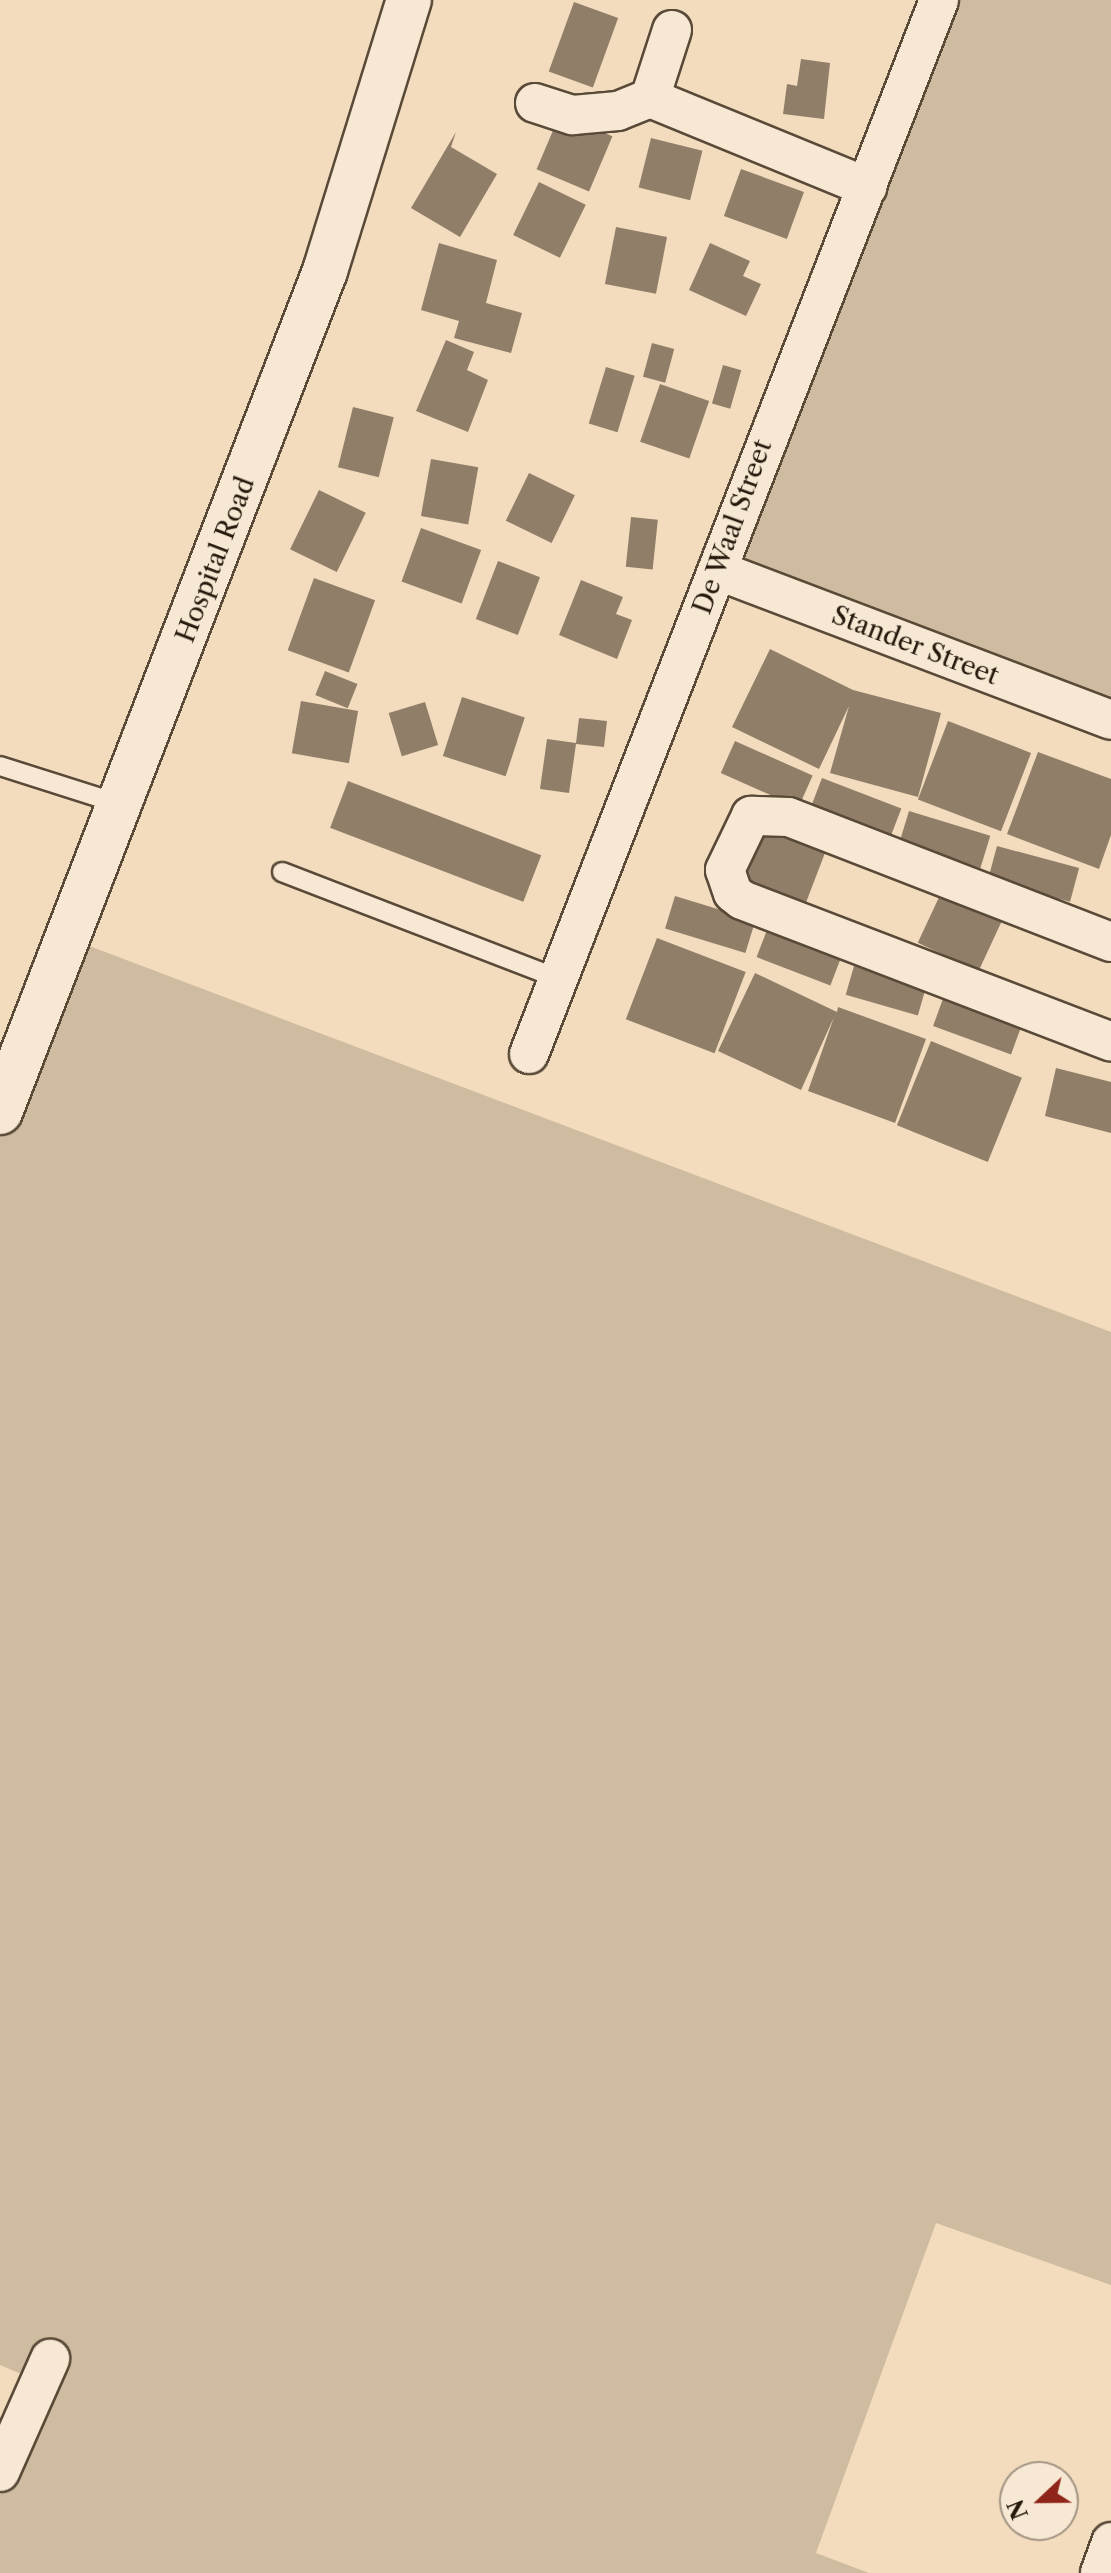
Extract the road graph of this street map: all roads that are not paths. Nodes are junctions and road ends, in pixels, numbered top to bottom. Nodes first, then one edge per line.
1 (409, 0) edge
2 (939, 0) edge
3 (672, 30) dead end
4 (650, 98) junction
5 (535, 103) dead end
6 (867, 187) junction
7 (719, 571) junction
8 (1111, 720) edge
9 (0, 766) edge
10 (123, 805) junction
11 (282, 872) dead end
12 (1111, 942) edge
13 (559, 979) junction
14 (1111, 1042) edge
15 (529, 1054) dead end
16 (0, 1112) edge
17 (50, 2359) dead end
18 (0, 2472) edge
19 (1111, 2542) edge
20 (1100, 2573) edge

1 - 10 main road, Hospital Road
2 - 6 street, De Waal Street
3 - 4 street
4 - 5 street
4 - 6 street
6 - 7 street, De Waal Street
7 - 8 street, Stander Street
7 - 13 street, De Waal Street
9 - 10 lane
10 - 16 main road, Hospital Road
11 - 13 lane
12 - 14 street
13 - 15 street, De Waal Street
17 - 18 street
19 - 20 street

